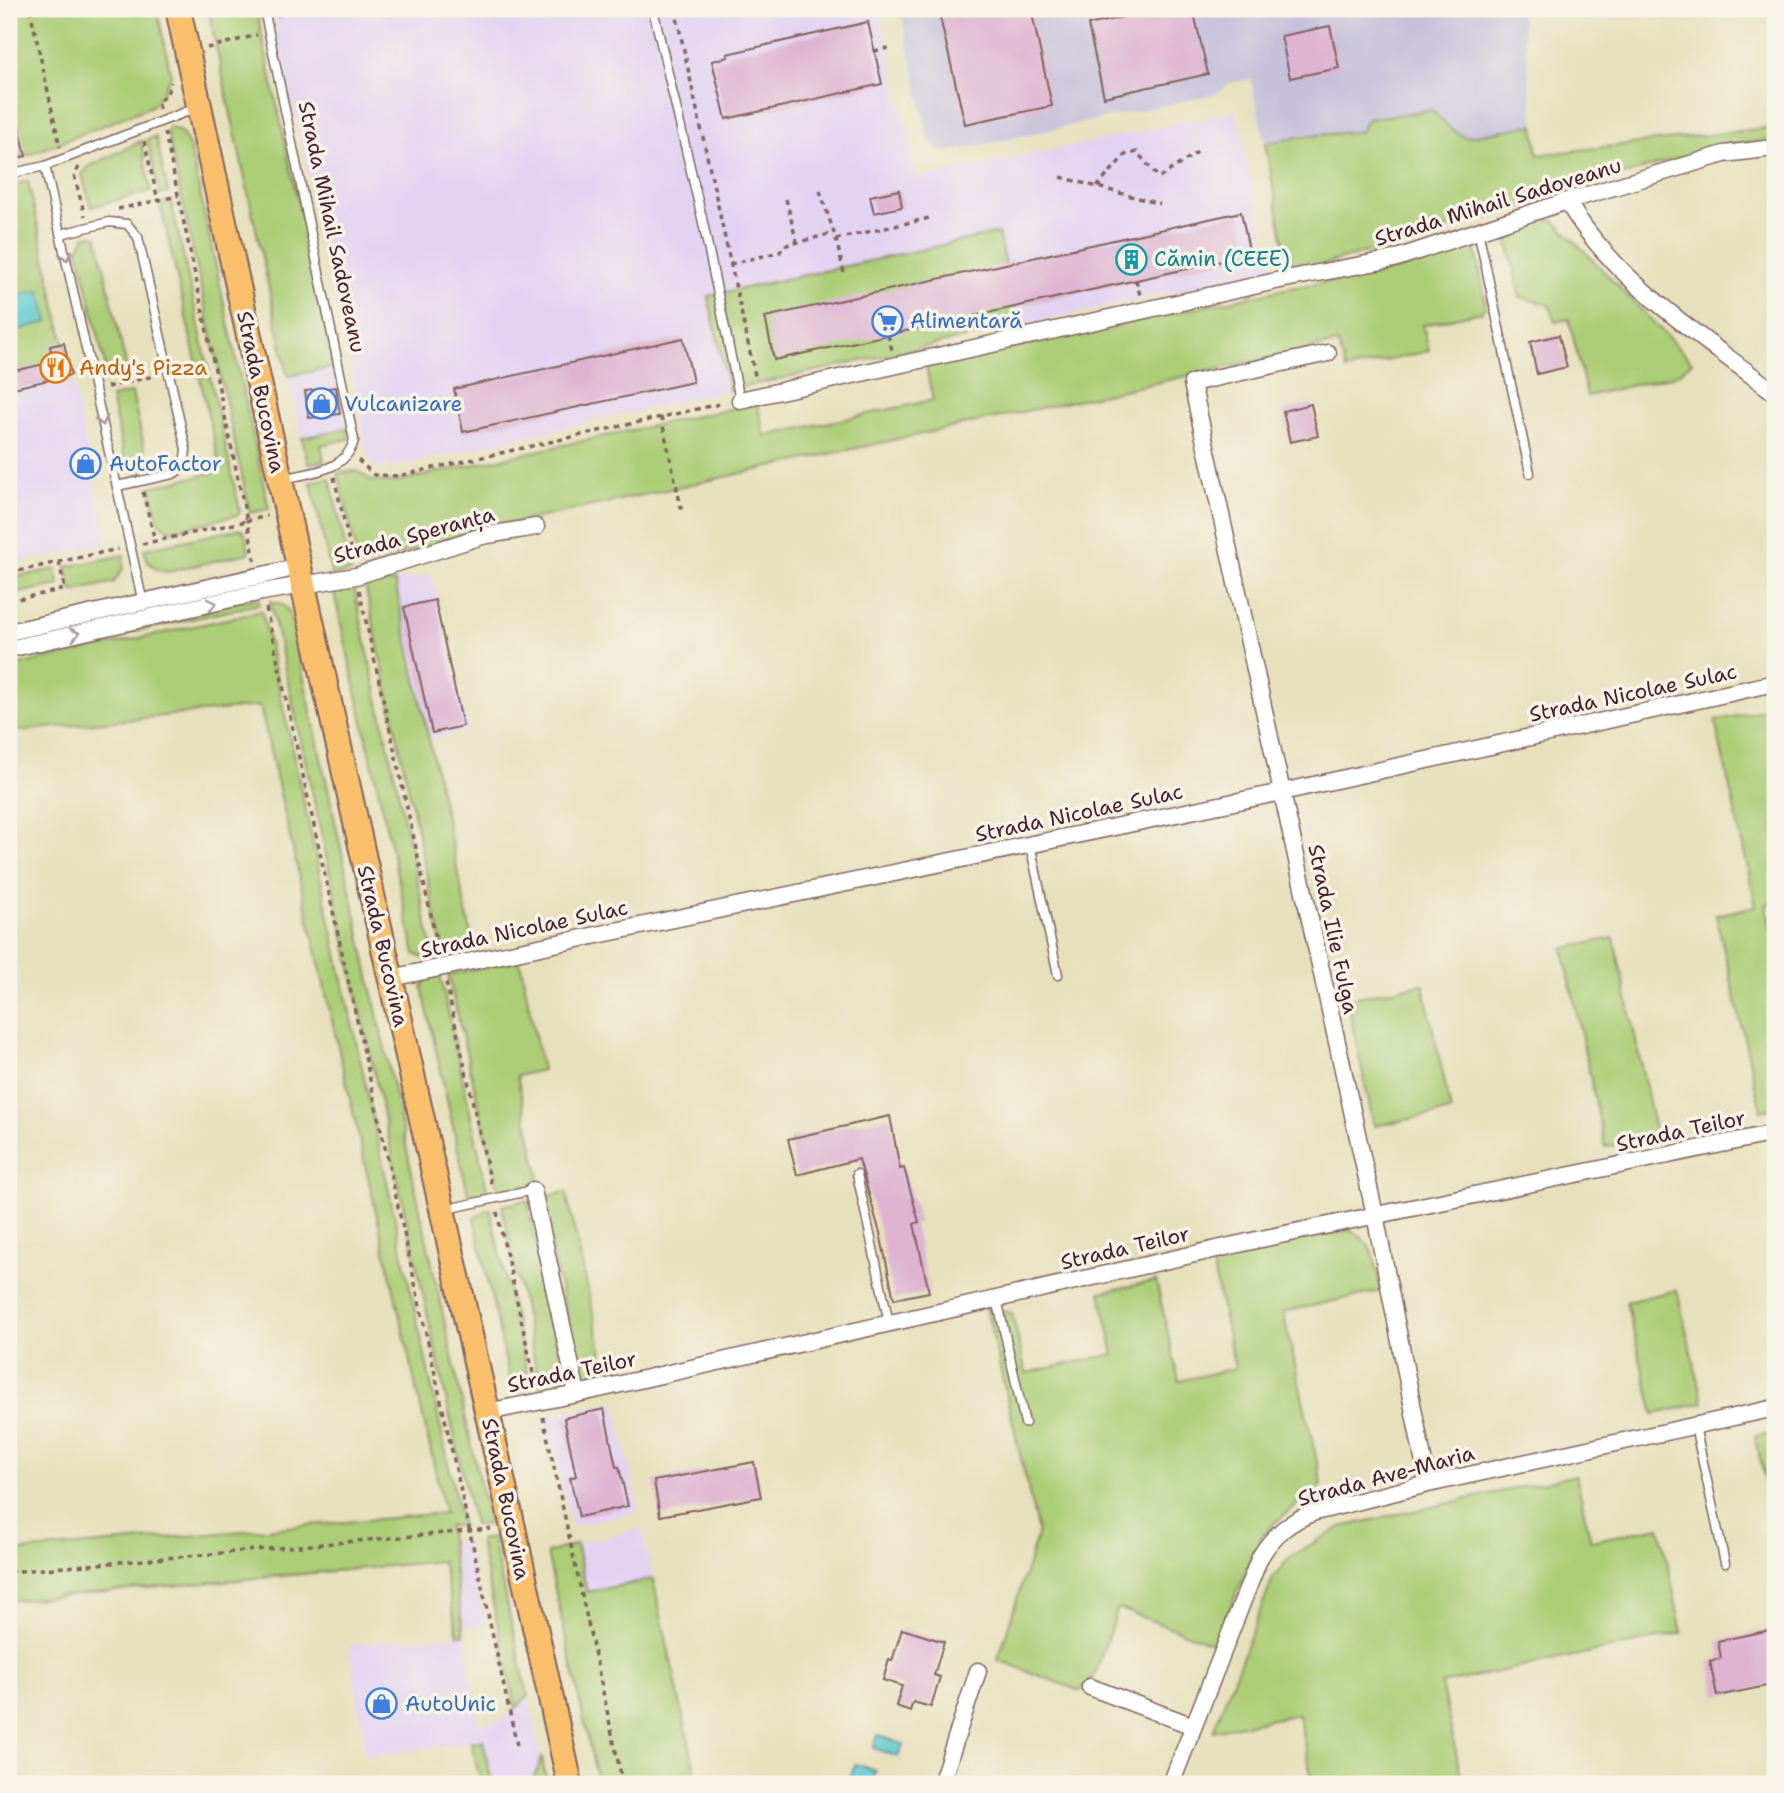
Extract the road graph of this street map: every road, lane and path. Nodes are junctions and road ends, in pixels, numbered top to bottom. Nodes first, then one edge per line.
1 (30, 9) edge
2 (178, 9) edge
3 (305, 9) edge
4 (653, 9) edge
5 (675, 9) edge
6 (265, 13) edge
7 (893, 47) dead end
8 (874, 51) dead end
9 (187, 52) junction
10 (199, 107) junction
11 (163, 126) junction
12 (1775, 148) edge
13 (1199, 150) dead end
14 (62, 159) junction
15 (45, 166) junction
16 (79, 166) dead end
17 (9, 174) edge
18 (1061, 177) dead end
19 (1097, 187) junction
20 (820, 191) dead end
21 (178, 196) junction
22 (786, 198) dead end
23 (158, 200) junction
24 (1567, 201) junction
25 (1160, 204) dead end
26 (109, 211) dead end
27 (97, 213) dead end
28 (85, 216) junction
29 (930, 218) dead end
30 (87, 227) junction
31 (1478, 230) junction
32 (61, 234) junction
33 (835, 236) junction
34 (797, 243) junction
35 (730, 264) junction
36 (845, 276) dead end
37 (1328, 353) dead end
38 (169, 373) junction
39 (95, 390) junction
40 (1775, 393) edge
41 (759, 396) junction
42 (740, 400) junction
43 (661, 417) junction
44 (351, 453) junction
45 (332, 467) junction
46 (1530, 473) dead end
47 (280, 480) junction
48 (141, 482) junction
49 (117, 486) junction
50 (682, 511) dead end
51 (247, 520) junction
52 (536, 527) dead end
53 (155, 541) junction
54 (130, 546) junction
55 (59, 562) junction
56 (9, 573) edge
57 (301, 576) junction
58 (356, 576) junction
59 (258, 577) junction
60 (9, 601) edge
61 (142, 602) junction
62 (266, 607) dead end
63 (146, 619) junction
64 (9, 632) edge
65 (9, 649) edge
66 (1775, 683) edge
67 (1282, 792) junction
68 (1030, 845) junction
69 (442, 968) junction
70 (1058, 975) dead end
71 (391, 978) junction
72 (1775, 1133) edge
73 (857, 1174) dead end
74 (533, 1191) joint
75 (494, 1199) junction
76 (442, 1210) junction
77 (1375, 1215) junction
78 (997, 1299) junction
79 (889, 1323) junction
80 (577, 1394) junction
81 (540, 1402) junction
82 (1775, 1408) edge
83 (486, 1412) junction
84 (1025, 1423) dead end
85 (1695, 1425) junction
86 (1428, 1484) junction
87 (511, 1526) junction
88 (470, 1531) junction
89 (1725, 1563) dead end
90 (9, 1573) edge
91 (978, 1671) dead end
92 (1090, 1687) dead end
93 (1193, 1726) junction
94 (518, 1750) dead end
95 (570, 1784) edge
96 (623, 1784) edge
97 (941, 1784) edge
98 (1171, 1784) edge

1 - 14 path
2 - 9 main road, Strada Bucovina
3 - 6 path
4 - 42 lane
5 - 35 path
6 - 9 path
6 - 44 lane, Strada Mihail Sadoveanu
7 - 8 path
9 - 10 main road, Strada Bucovina
10 - 11 lane
10 - 47 main road, Strada Bucovina
11 - 14 lane
11 - 21 path
11 - 23 path
12 - 24 street, Strada Mihail Sadoveanu
13 - 19 path
14 - 15 lane
15 - 17 lane
15 - 32 lane
16 - 28 path
18 - 19 path
19 - 25 path
20 - 33 path
21 - 23 path
21 - 51 path
22 - 34 path
23 - 26 path
24 - 31 street, Strada Mihail Sadoveanu
24 - 40 street
27 - 28 path
28 - 30 path
29 - 33 path
30 - 32 lane
30 - 38 lane
31 - 41 street, Strada Mihail Sadoveanu
31 - 46 lane
32 -> 39 lane
33 - 34 path
33 - 36 path
34 - 35 path
35 - 41 path
37 - 67 street, Strada Ilie Fulga
38 - 39 path
38 - 48 lane
39 -> 49 lane
41 - 42 street, Strada Mihail Sadoveanu
42 - 43 path
43 - 44 path
43 - 50 path
44 - 45 lane
45 - 47 lane
45 - 58 path
47 - 57 main road, Strada Bucovina
48 - 49 lane
48 - 53 path
49 - 54 lane
51 - 53 path
51 - 59 path
52 - 58 street, Strada Speranța
53 - 54 path
54 - 55 path
54 - 61 lane
55 - 56 path
55 - 60 path
57 - 58 street, Strada Speranța
57 - 59 street
63 -> 57 street
57 - 71 main road, Strada Bucovina
58 - 69 path
59 - 61 street
61 - 63 lane
61 - 64 street
62 - 88 path
65 -> 63 street
66 - 67 street, Strada Nicolae Sulac
67 - 68 street, Strada Nicolae Sulac
67 - 77 street, Strada Ilie Fulga
68 - 69 street, Strada Nicolae Sulac
68 - 70 lane
69 - 71 street, Strada Nicolae Sulac
69 - 75 path
71 - 76 main road, Strada Bucovina
72 - 77 street, Strada Teilor
73 - 79 lane
74 - 75 lane
74 - 80 street
75 - 76 lane
75 - 81 path
76 - 83 main road, Strada Bucovina
77 - 78 street, Strada Teilor
77 - 86 street, Strada Ilie Fulga
78 - 79 street, Strada Teilor
78 - 84 lane
79 - 80 street, Strada Teilor
80 - 81 street, Strada Teilor
81 - 83 street, Strada Teilor
81 - 96 path
82 - 85 street, Strada Ave-Maria
83 - 87 main road, Strada Bucovina
85 - 86 street, Strada Ave-Maria
85 - 89 lane
86 - 93 street, Strada Ave-Maria
87 - 88 path
87 - 95 main road, Strada Bucovina
88 - 90 path
88 - 94 path
91 - 97 street
92 - 93 street
93 - 98 street, Strada Ave-Maria

